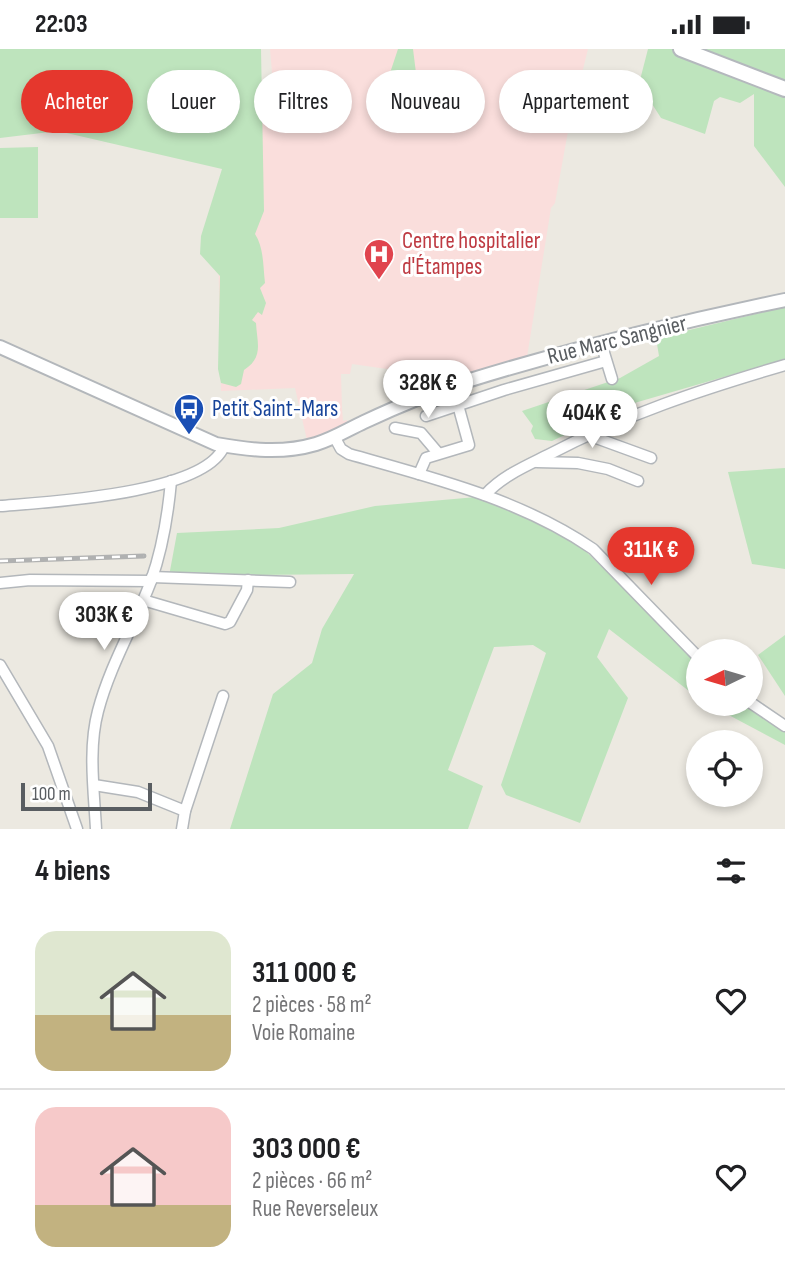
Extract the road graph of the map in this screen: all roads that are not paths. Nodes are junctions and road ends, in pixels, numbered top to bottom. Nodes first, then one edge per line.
1 (681, 49) edge
2 (785, 89) edge
3 (785, 300) edge
4 (601, 343) junction
5 (0, 347) edge
6 (606, 361) junction
7 (785, 365) edge
8 (612, 379) dead end
9 (458, 405) junction
10 (426, 416) dead end
11 (395, 429) dead end
12 (588, 435) junction
13 (335, 438) junction
14 (224, 446) junction
15 (438, 453) junction
16 (651, 458) dead end
17 (535, 461) junction
18 (419, 474) junction
19 (171, 481) junction
20 (638, 481) dead end
21 (485, 495) junction
22 (0, 506) edge
23 (151, 579) junction
24 (248, 580) junction
25 (0, 583) edge
26 (290, 583) dead end
27 (142, 600) junction
28 (686, 645) edge
29 (0, 665) edge
30 (223, 696) dead end
31 (763, 711) edge
32 (785, 726) edge
33 (94, 785) junction
34 (185, 811) junction
35 (77, 829) edge
36 (96, 829) edge
37 (181, 829) edge

1 - 2 main road
3 - 4 street, Rue Marc Sangnier
4 - 6 street
4 - 13 street, Rue Marc Sangnier
5 - 14 street, Rue Marc Sangnier
6 - 8 street
6 - 9 street
7 - 12 street
9 - 10 street
9 - 15 street
11 - 15 street
12 - 16 street
12 - 17 street
13 - 14 street, Rue Marc Sangnier
13 - 18 street
14 - 19 street
15 - 18 street
17 - 20 street
17 - 21 street
18 - 21 street
19 - 22 street
19 - 23 street
21 - 28 street
23 - 24 street
23 - 25 street
23 - 27 street
24 - 26 street
24 - 27 street
27 - 33 street
29 - 35 street
30 - 34 street
31 - 32 street
33 - 34 street
33 - 36 street
34 - 37 street

